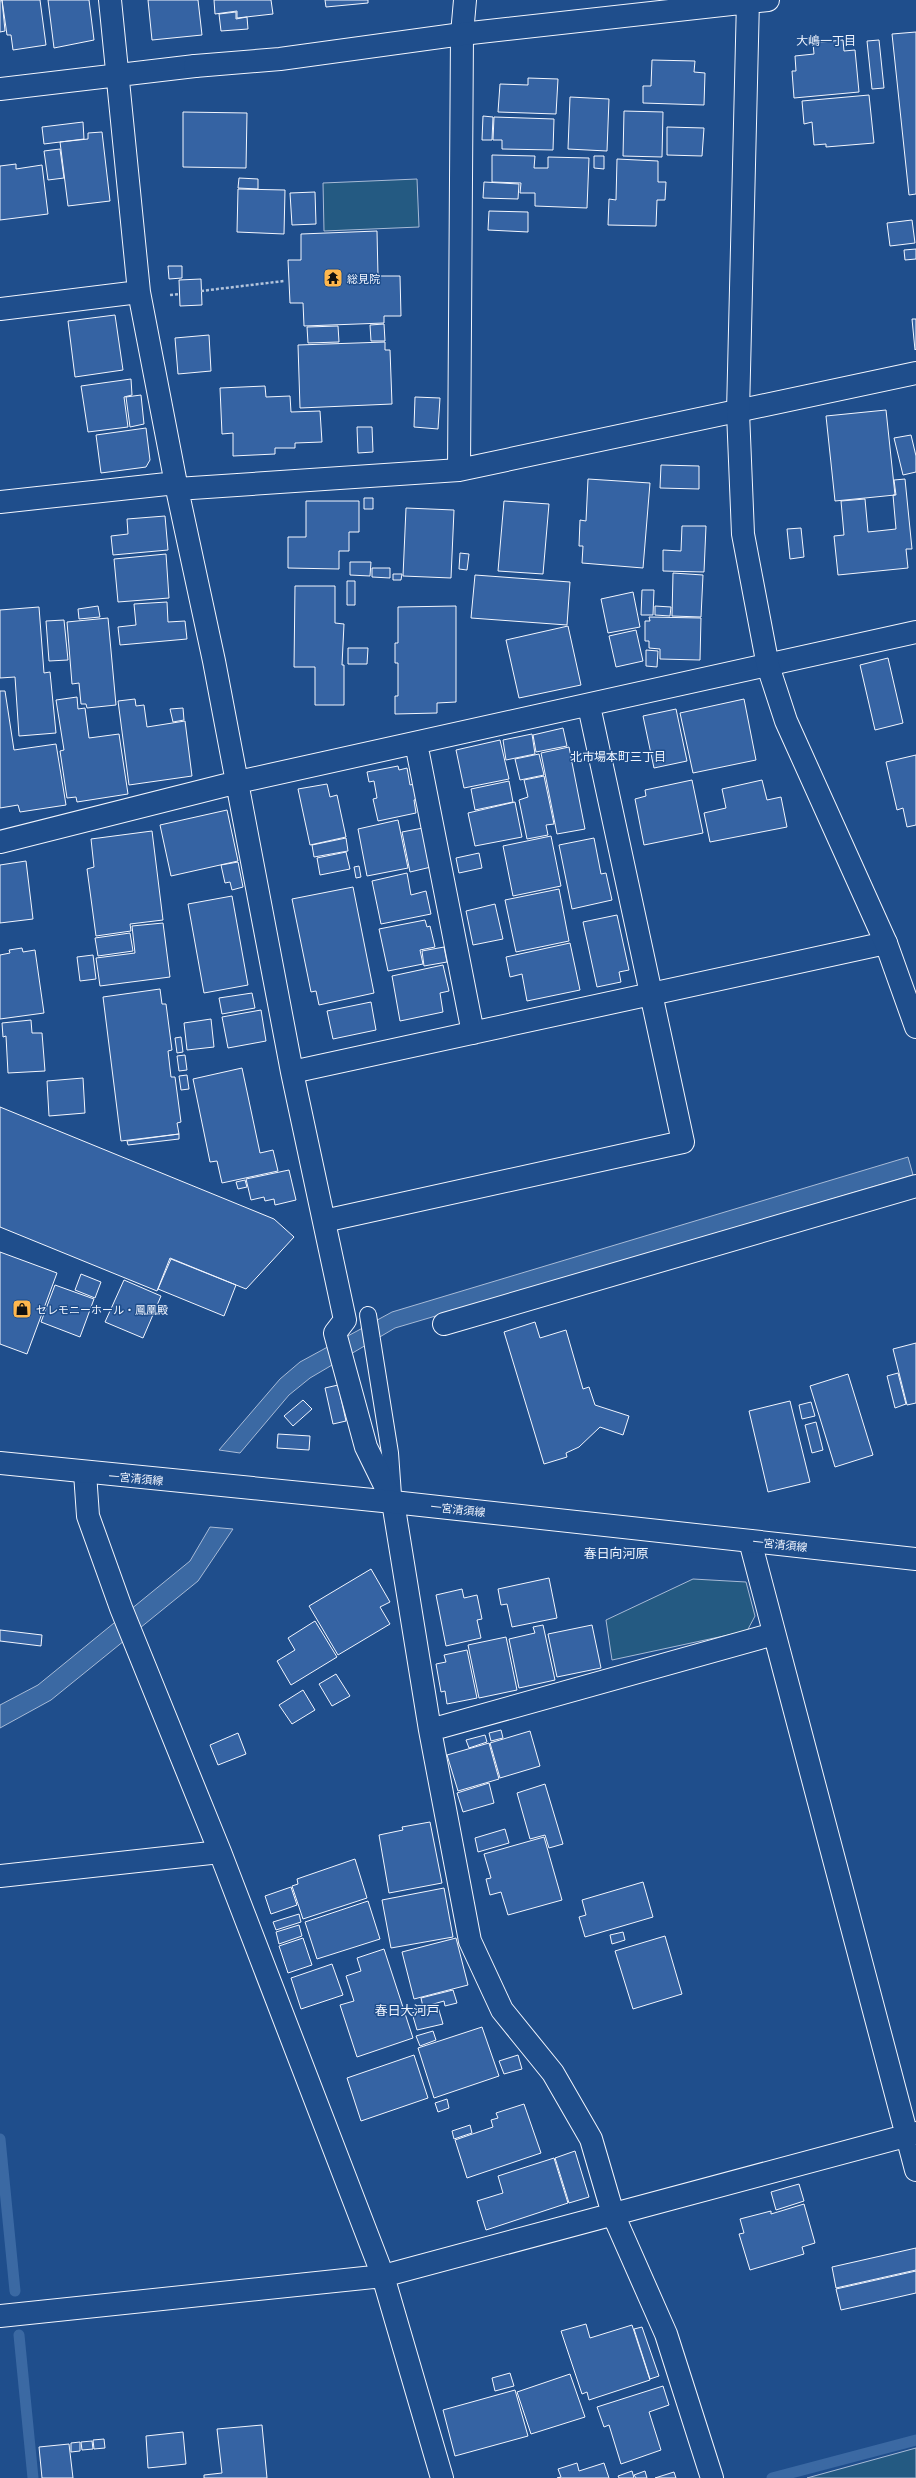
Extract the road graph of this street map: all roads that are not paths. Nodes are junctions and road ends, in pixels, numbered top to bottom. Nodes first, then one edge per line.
1 (110, 0) edge
2 (465, 0) edge
3 (754, 1) edge
4 (462, 34) junction
5 (116, 74) junction
6 (0, 89) edge
7 (138, 292) junction
8 (0, 309) edge
9 (916, 373) edge
10 (738, 412) junction
11 (459, 470) junction
12 (176, 486) junction
13 (0, 502) edge
14 (916, 632) edge
15 (768, 666) junction
16 (589, 706) junction
17 (416, 743) junction
18 (238, 782) junction
19 (0, 842) edge
20 (886, 943) junction
21 (651, 994) junction
22 (916, 1027) edge
23 (473, 1033) junction
24 (292, 1072) junction
25 (916, 1186) edge
26 (324, 1221) junction
27 (368, 1315) dead end
28 (444, 1324) dead end
29 (0, 1463) edge
30 (85, 1473) junction
31 (393, 1502) junction
32 (750, 1541) junction
33 (916, 1559) edge
34 (774, 1634) junction
35 (430, 1730) junction
36 (220, 1852) junction
37 (0, 1876) edge
38 (911, 2134) edge
39 (916, 2170) edge
40 (613, 2214) junction
41 (383, 2276) junction
42 (0, 2316) edge
43 (442, 2478) edge
44 (712, 2478) edge

1 - 5 street
2 - 4 street
3 - 4 street
3 - 10 street
4 - 5 street
4 - 11 street
5 - 6 street
5 - 7 street
7 - 8 street
7 - 12 street
9 - 10 street
10 - 11 street
10 - 15 street
11 - 12 street
12 - 13 street
12 - 18 street
14 - 15 street
15 - 16 street
15 - 20 street
16 - 17 street
16 - 21 street
17 - 18 street
17 - 23 street
18 - 19 street
18 - 24 street
20 - 21 street
20 - 22 street
21 - 23 street
21 - 26 street
23 - 24 street
24 - 26 street
25 - 28 street
26 - 31 street
27 - 31 lane
29 - 30 street, 一宮清須線
30 - 31 street, 一宮清須線
30 - 36 street
31 - 32 street, 一宮清須線
31 - 35 street
32 - 33 street, 一宮清須線
32 - 34 street
34 - 35 street
34 - 38 street
35 - 40 street
36 - 37 street
36 - 41 street
38 - 39 street
38 - 40 street
40 - 41 street
40 - 44 street
41 - 42 street
41 - 43 street

